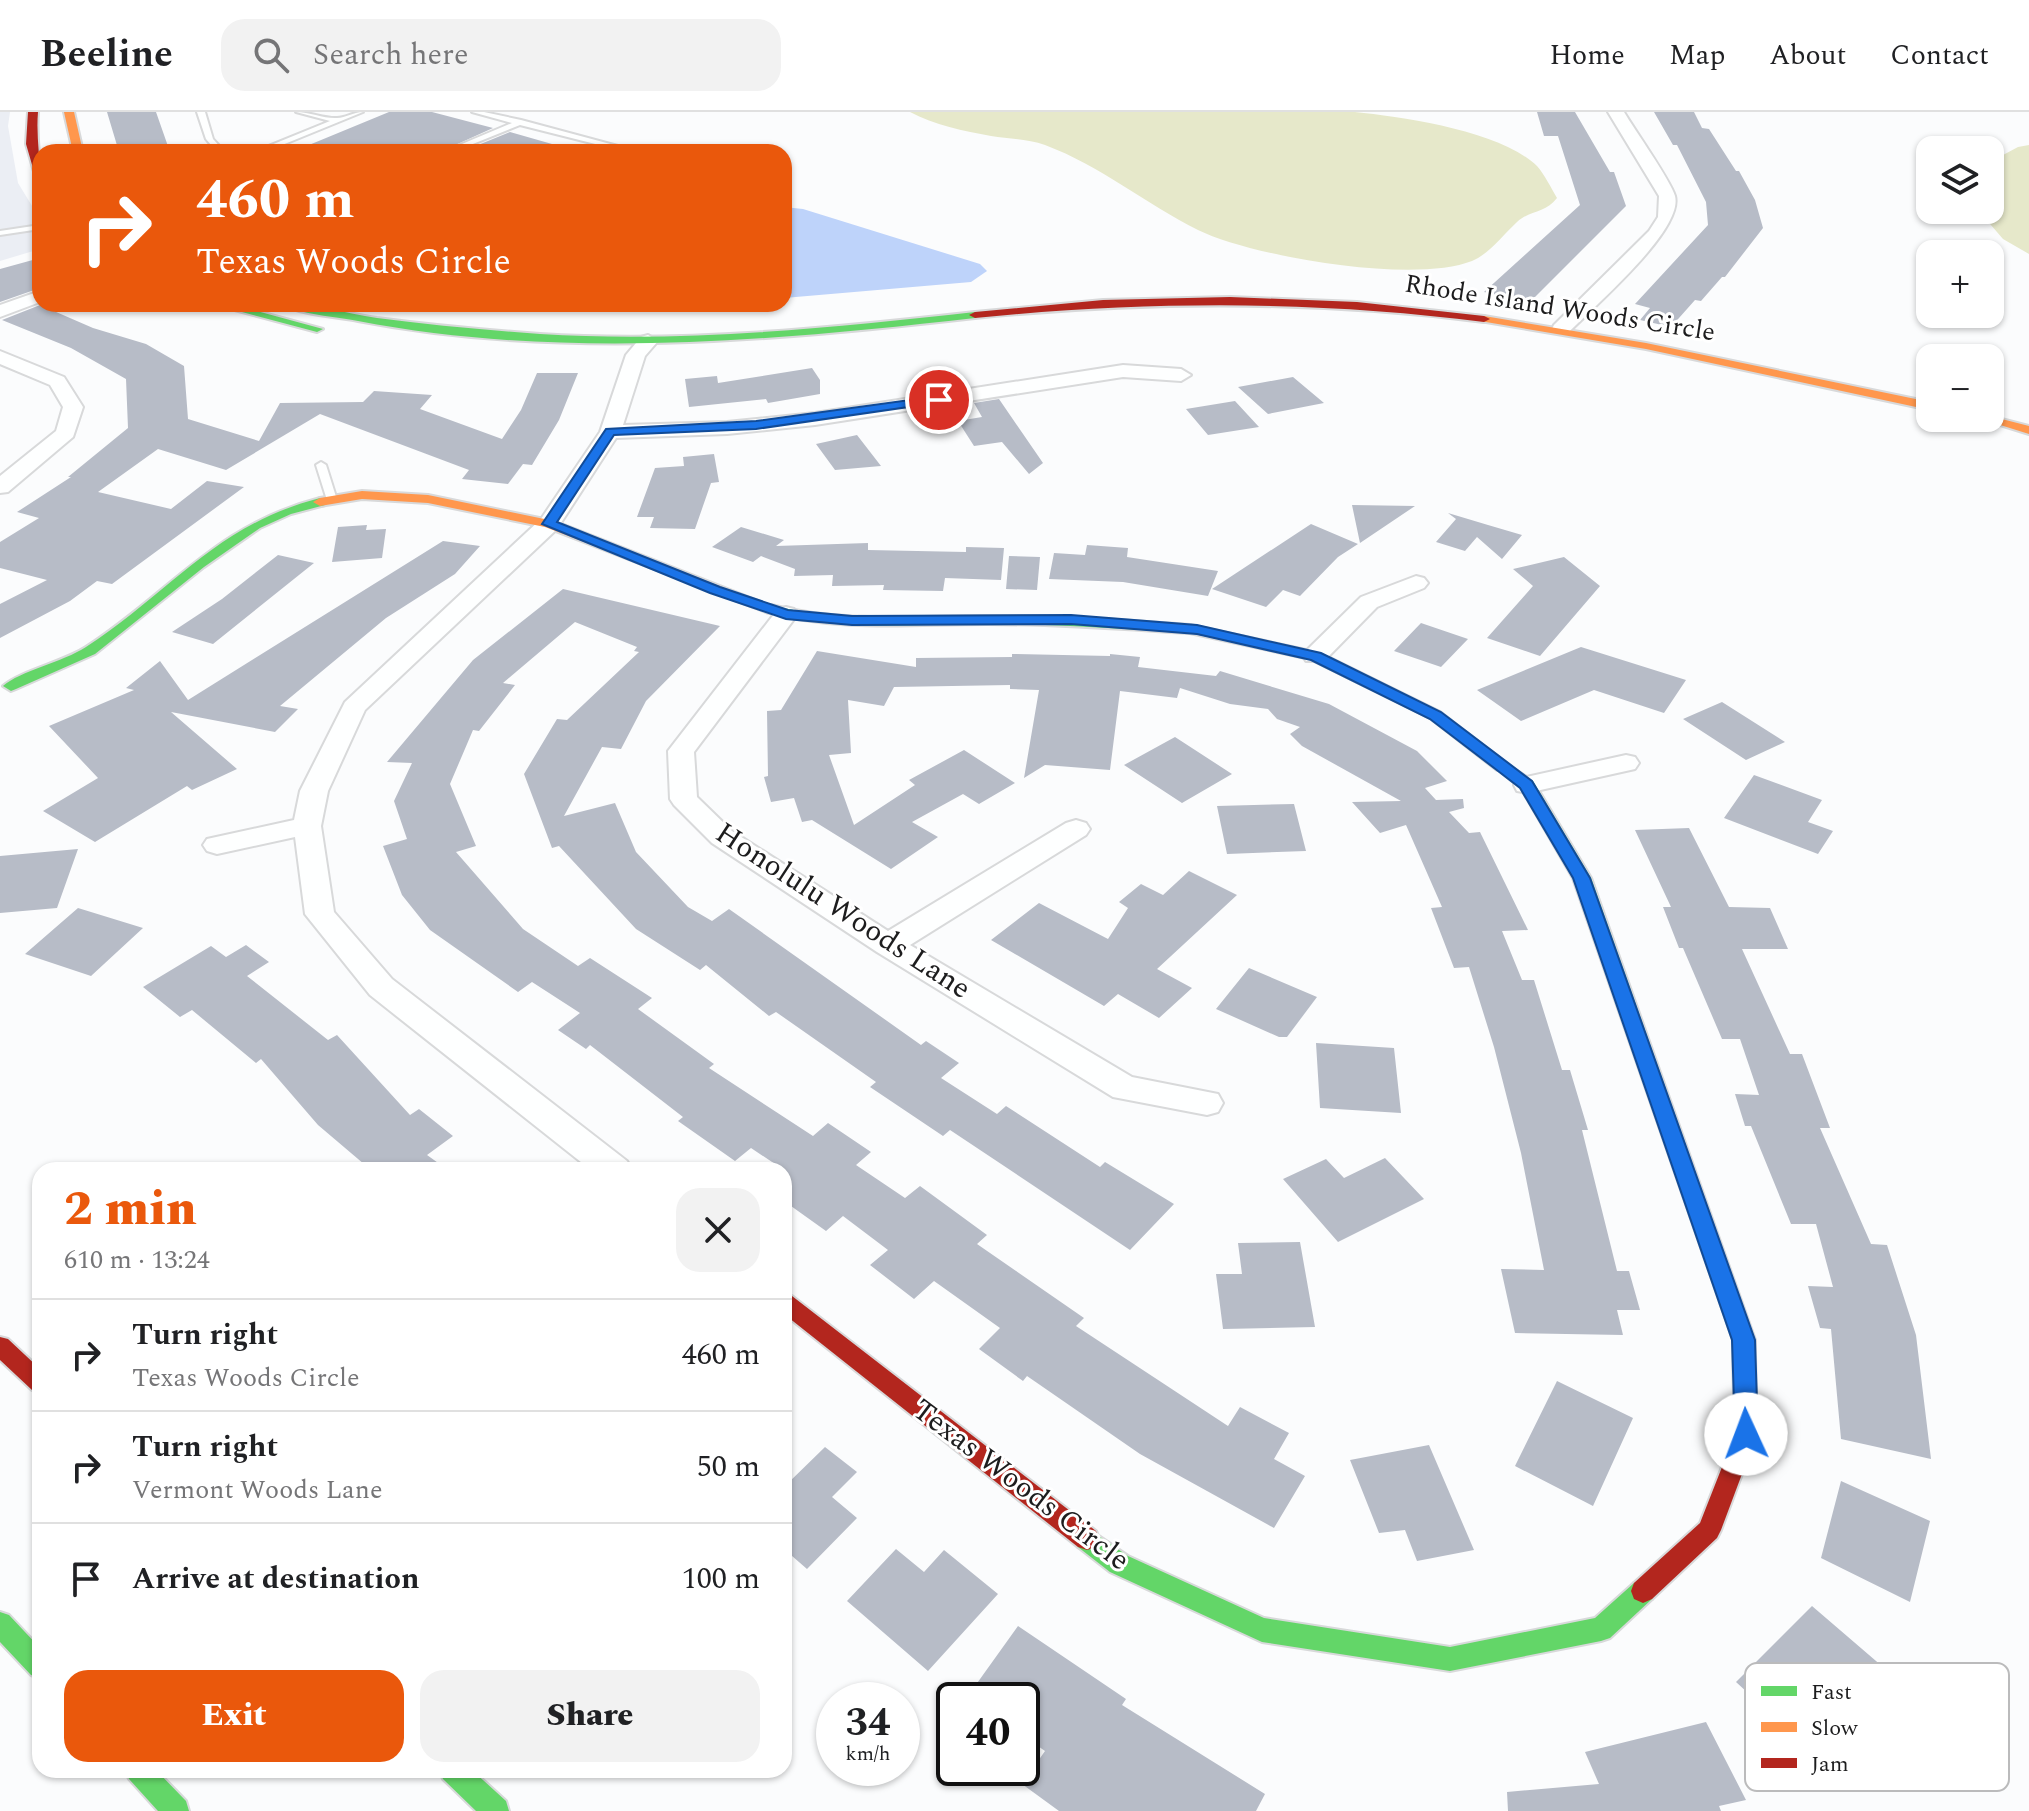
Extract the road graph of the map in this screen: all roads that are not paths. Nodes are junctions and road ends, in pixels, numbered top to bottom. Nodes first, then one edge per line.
1 (33, 112) edge
2 (69, 112) edge
3 (201, 112) edge
4 (300, 112) edge
5 (359, 112) edge
6 (476, 112) edge
7 (1616, 112) edge
8 (335, 121) junction
9 (521, 122) junction
10 (32, 144) edge
11 (76, 144) edge
12 (214, 144) edge
13 (278, 144) edge
14 (467, 144) edge
15 (605, 144) edge
16 (32, 228) edge
17 (0, 233) edge
18 (32, 299) edge
19 (0, 311) edge
20 (251, 312) edge
21 (318, 312) edge
22 (1561, 329) junction
23 (642, 348) junction
24 (0, 357) edge
25 (1181, 375) dead end
26 (1916, 403) edge
27 (2004, 423) edge
28 (2029, 430) edge
29 (610, 432) junction
30 (321, 465) dead end
31 (0, 487) edge
32 (332, 500) junction
33 (549, 524) junction
34 (1416, 583) dead end
35 (786, 614) junction
36 (1315, 656) junction
37 (11, 686) dead end
38 (1626, 763) dead end
39 (1527, 785) junction
40 (307, 826) junction
41 (1076, 829) dead end
42 (217, 845) dead end
43 (888, 945) junction
44 (1207, 1103) dead end
45 (605, 1162) edge
46 (792, 1308) edge
47 (0, 1346) edge
48 (32, 1376) edge
49 (0, 1624) edge
50 (32, 1658) edge
51 (145, 1778) edge
52 (461, 1778) edge
53 (176, 1811) edge
54 (496, 1811) edge

1 - 10 main road
2 - 11 main road
3 - 12 lane
4 - 8 lane
5 - 8 lane
6 - 9 lane
7 - 22 street
8 - 13 lane
9 - 14 lane
9 - 15 lane
16 - 17 lane
18 - 19 street
20 - 23 main road, Rhode Island Woods Circle
21 - 23 main road, Rhode Island Woods Circle
22 - 23 main road, Rhode Island Woods Circle
22 - 26 main road, Rhode Island Woods Circle
23 - 29 street
24 - 31 street
25 - 29 street
27 - 28 main road
29 - 33 street
30 - 32 lane
32 - 33 main road, Texas Woods Circle
32 - 37 main road, Texas Woods Circle
33 - 35 main road, Texas Woods Circle
33 - 40 street
34 - 36 street
35 - 36 main road, Texas Woods Circle
35 - 43 street, Honolulu Woods Lane
36 - 39 main road, Texas Woods Circle
38 - 39 street
39 - 46 main road, Texas Woods Circle
40 - 42 street
40 - 45 street
41 - 43 street
43 - 44 street, Honolulu Woods Lane
47 - 48 main road
49 - 50 main road
51 - 53 main road
52 - 54 main road

